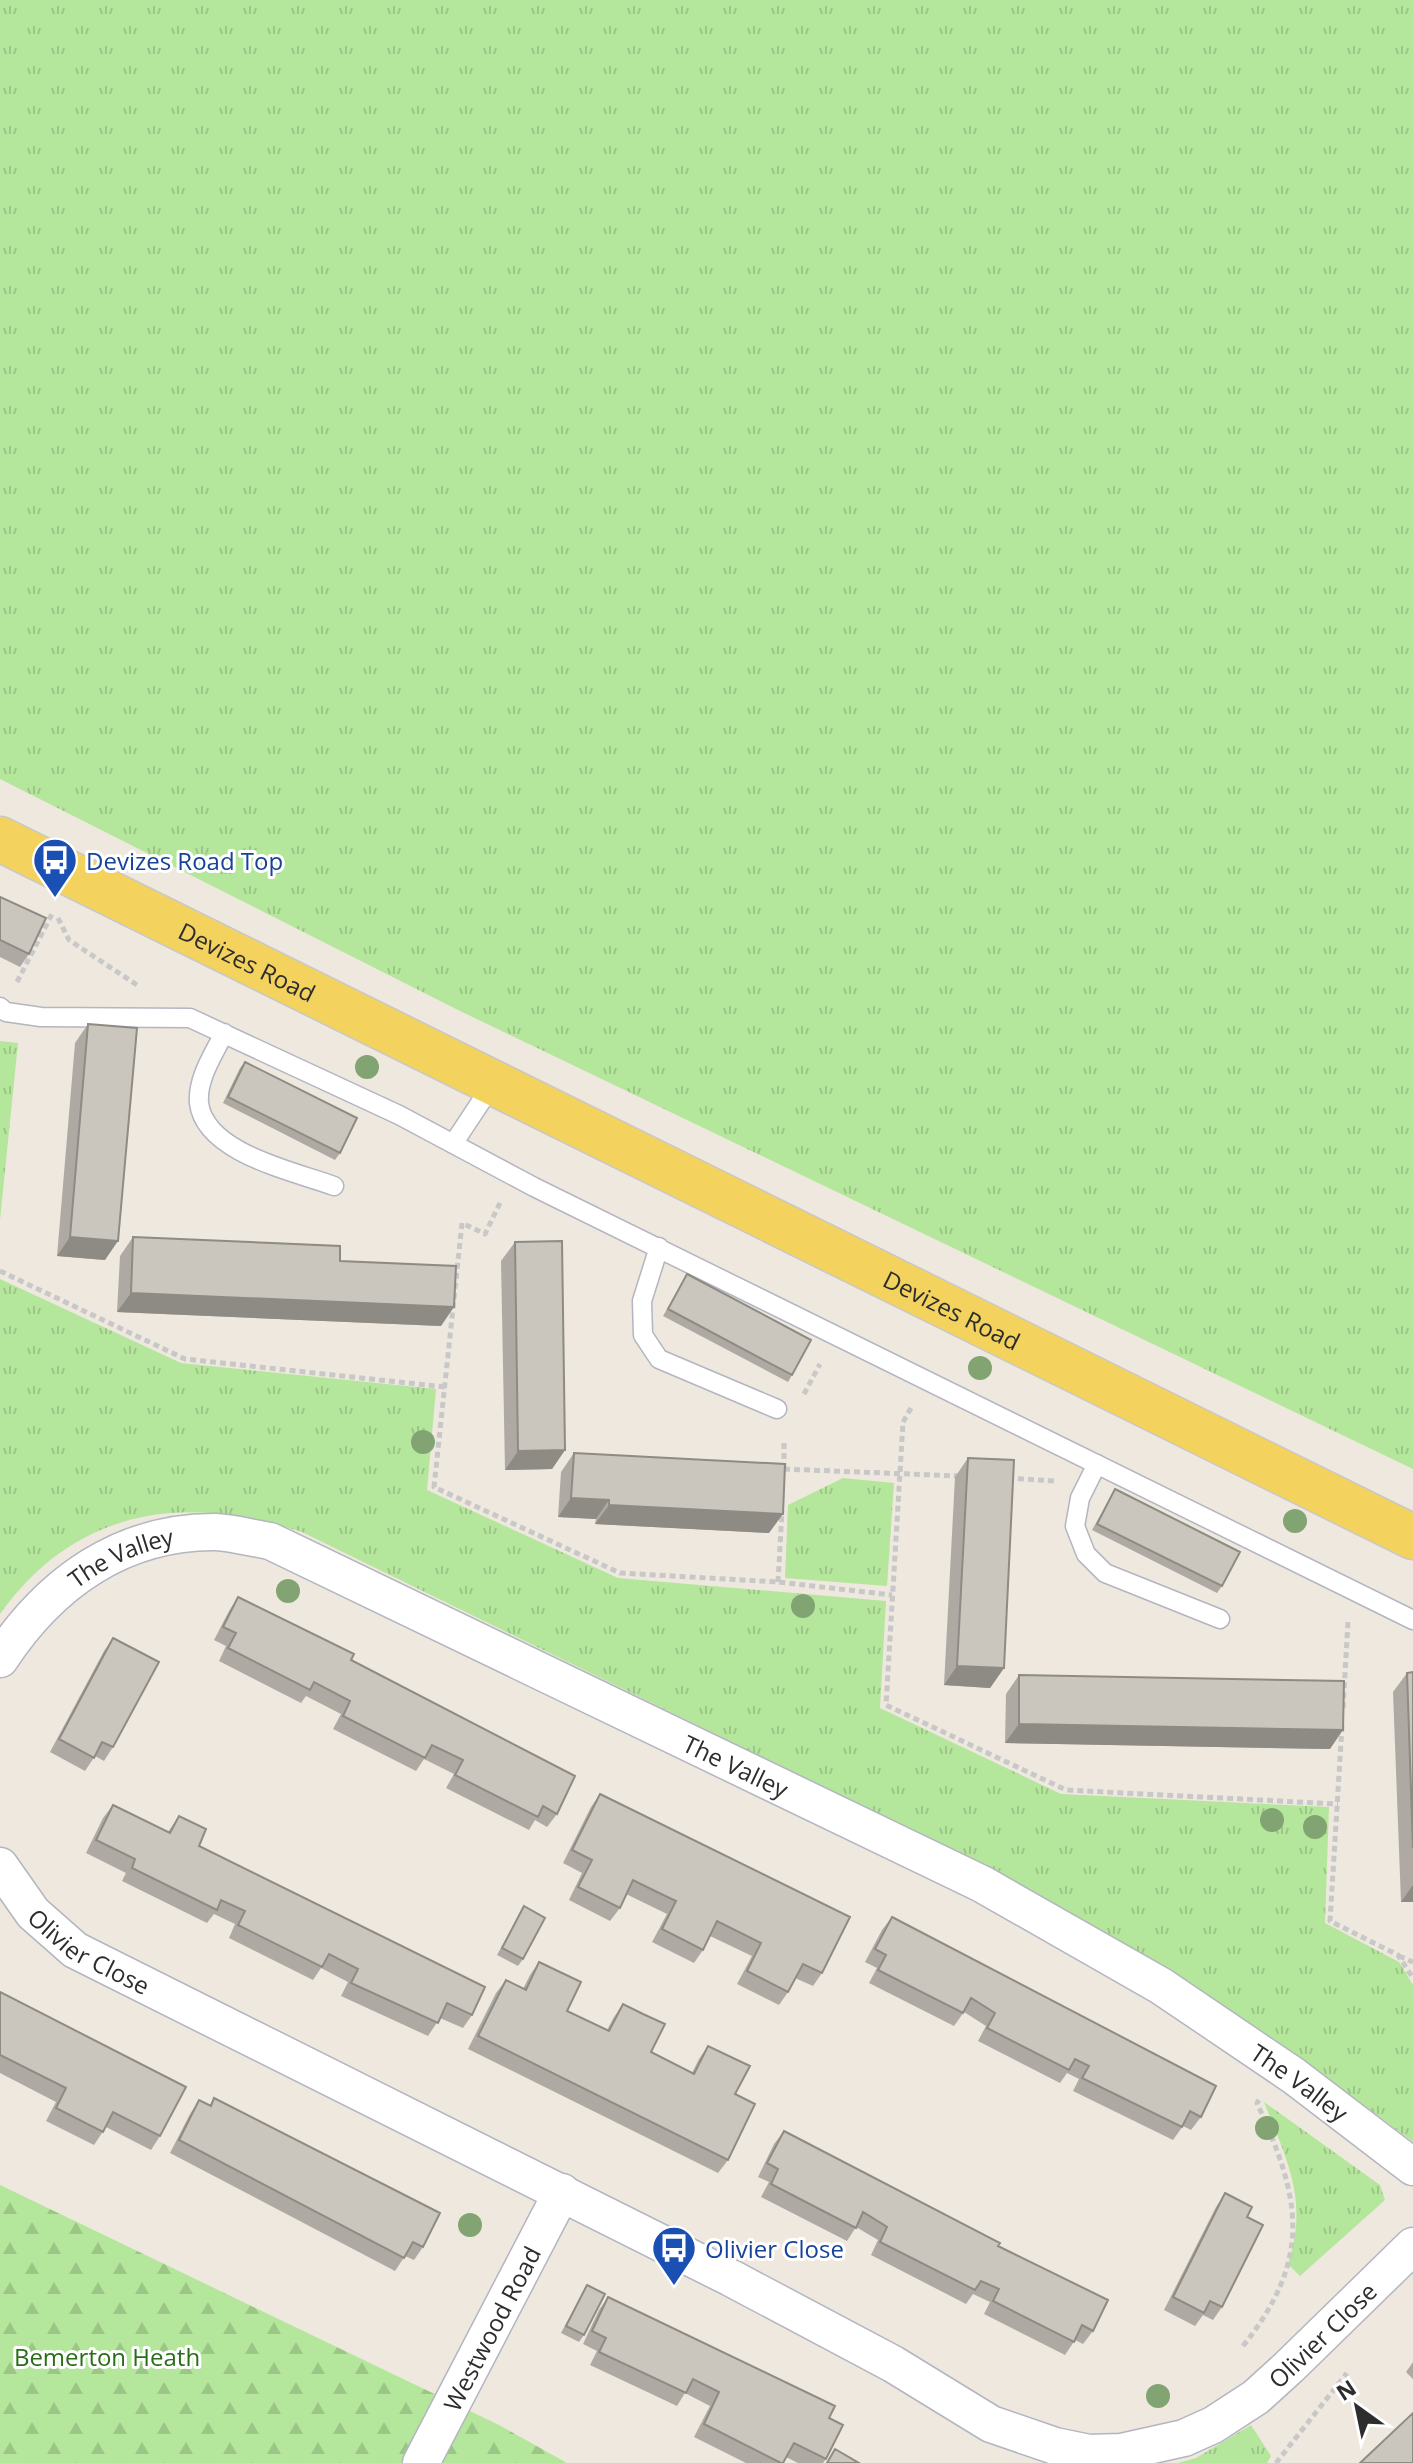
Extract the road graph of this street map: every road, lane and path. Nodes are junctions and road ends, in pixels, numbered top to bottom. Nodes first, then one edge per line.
1 (0, 839) edge
2 (43, 903) dead end
3 (54, 910) junction
4 (1, 1008) edge
5 (190, 1018) junction
6 (224, 1033) junction
7 (492, 1085) junction
8 (453, 1144) junction
9 (513, 1176) junction
10 (334, 1186) dead end
11 (659, 1247) junction
12 (0, 1271) edge
13 (834, 1336) junction
14 (926, 1381) junction
15 (445, 1387) junction
16 (799, 1405) dead end
17 (777, 1409) dead end
18 (785, 1433) dead end
19 (1097, 1464) junction
20 (784, 1469) junction
21 (900, 1474) junction
22 (962, 1476) dead end
23 (994, 1478) edge
24 (1088, 1482) junction
25 (783, 1483) edge
26 (782, 1497) edge
27 (1413, 1537) edge
28 (778, 1582) junction
29 (1350, 1589) junction
30 (892, 1595) junction
31 (1220, 1619) dead end
32 (1413, 1620) edge
33 (0, 1659) edge
34 (1338, 1804) junction
35 (0, 1866) edge
36 (1398, 1955) junction
37 (1413, 1962) edge
38 (1413, 1978) edge
39 (1281, 2067) junction
40 (1413, 2167) edge
41 (562, 2192) junction
42 (1413, 2246) edge
43 (1243, 2346) dead end
44 (1351, 2367) dead end
45 (421, 2463) edge
46 (1276, 2463) edge

1 - 7 main road, Devizes Road
2 - 3 path
3 - 4 path
3 - 5 path
4 - 5 lane
5 - 6 lane
6 - 8 lane
6 - 10 lane
7 - 8 lane
7 - 27 main road, Devizes Road
8 - 9 lane
9 - 11 lane
9 - 15 path
11 - 13 lane
11 - 17 lane
12 - 15 path
13 - 14 lane
13 - 16 path
14 - 19 lane
14 - 21 path
15 - 28 path
18 - 20 path
19 - 24 lane
19 - 29 lane
20 - 21 path
20 - 25 path
21 - 22 path
21 - 30 path
23 - 24 path
24 - 31 lane
26 - 28 path
28 - 30 path
29 - 32 lane
29 - 34 path
30 - 34 path
33 - 39 street, The Valley
34 - 36 path
35 - 41 street, Olivier Close
36 - 37 path
36 - 38 path
39 - 40 street, The Valley
39 - 43 path
41 - 42 street, Olivier Close
41 - 45 street, Westwood Road
44 - 46 path

